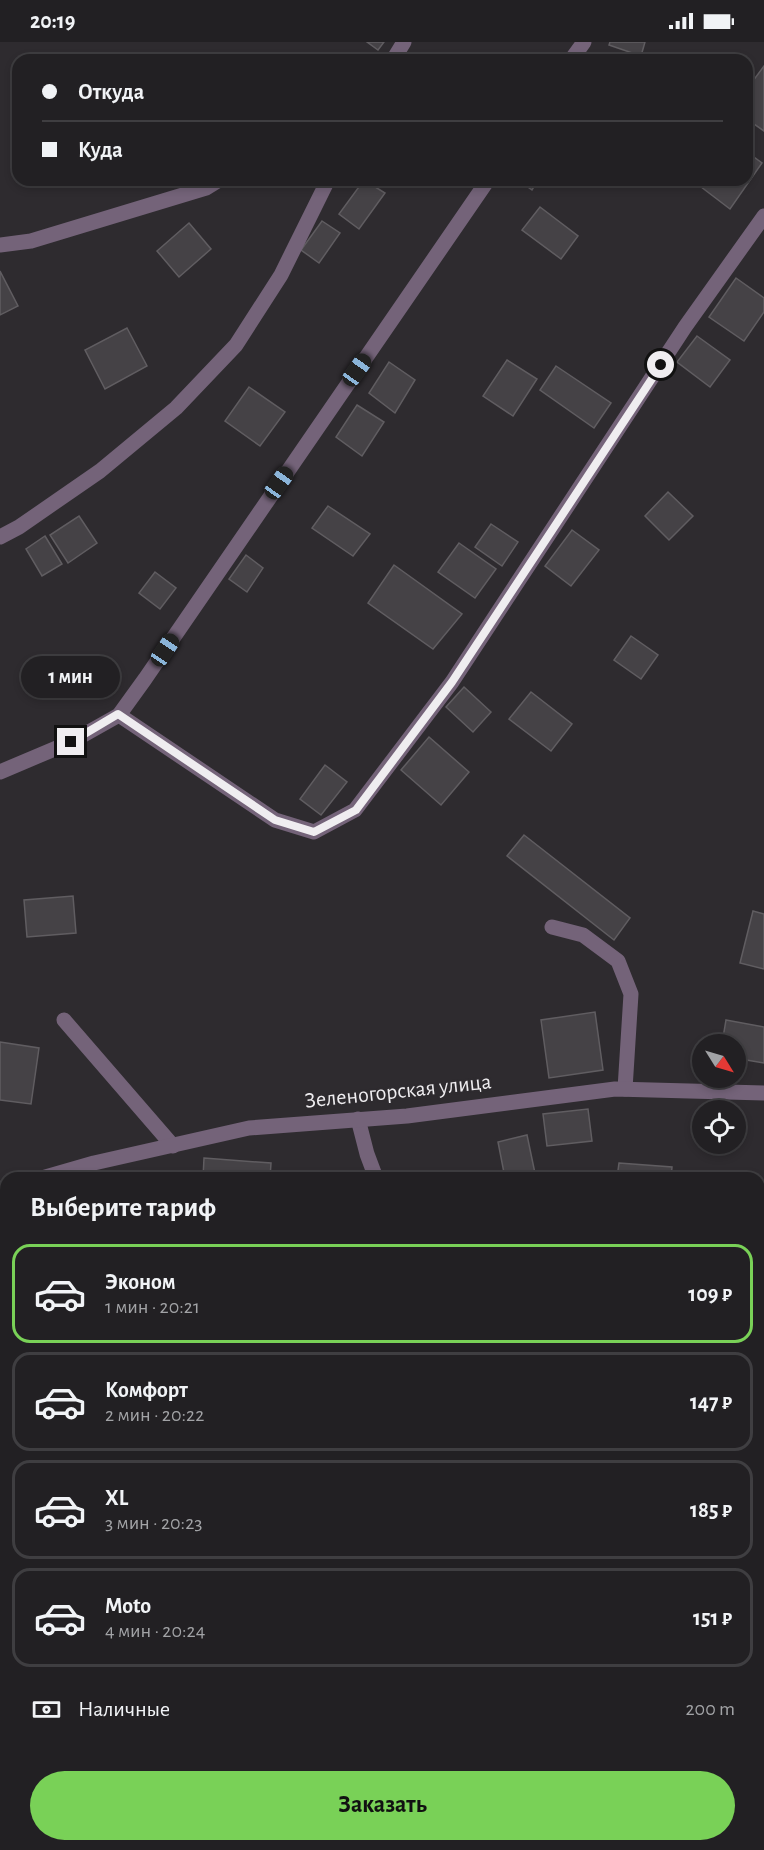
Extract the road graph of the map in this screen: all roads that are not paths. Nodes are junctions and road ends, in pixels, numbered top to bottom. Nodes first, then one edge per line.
1 (209, 186) edge
2 (325, 186) edge
3 (484, 186) edge
4 (764, 216) edge
5 (0, 244) edge
6 (0, 537) edge
7 (118, 714) junction
8 (0, 772) edge
9 (552, 927) dead end
10 (64, 1020) dead end
11 (625, 1089) junction
12 (764, 1093) edge
13 (358, 1119) junction
14 (173, 1146) junction
15 (63, 1172) edge
16 (374, 1172) edge

1 - 5 street
2 - 6 street
3 - 7 street
4 - 7 street
7 - 8 street
9 - 11 street
10 - 14 street
11 - 12 street, Зеленогорская улица
11 - 13 street, Зеленогорская улица
13 - 14 street, Зеленогорская улица
13 - 16 street
14 - 15 street, Зеленогорская улица

